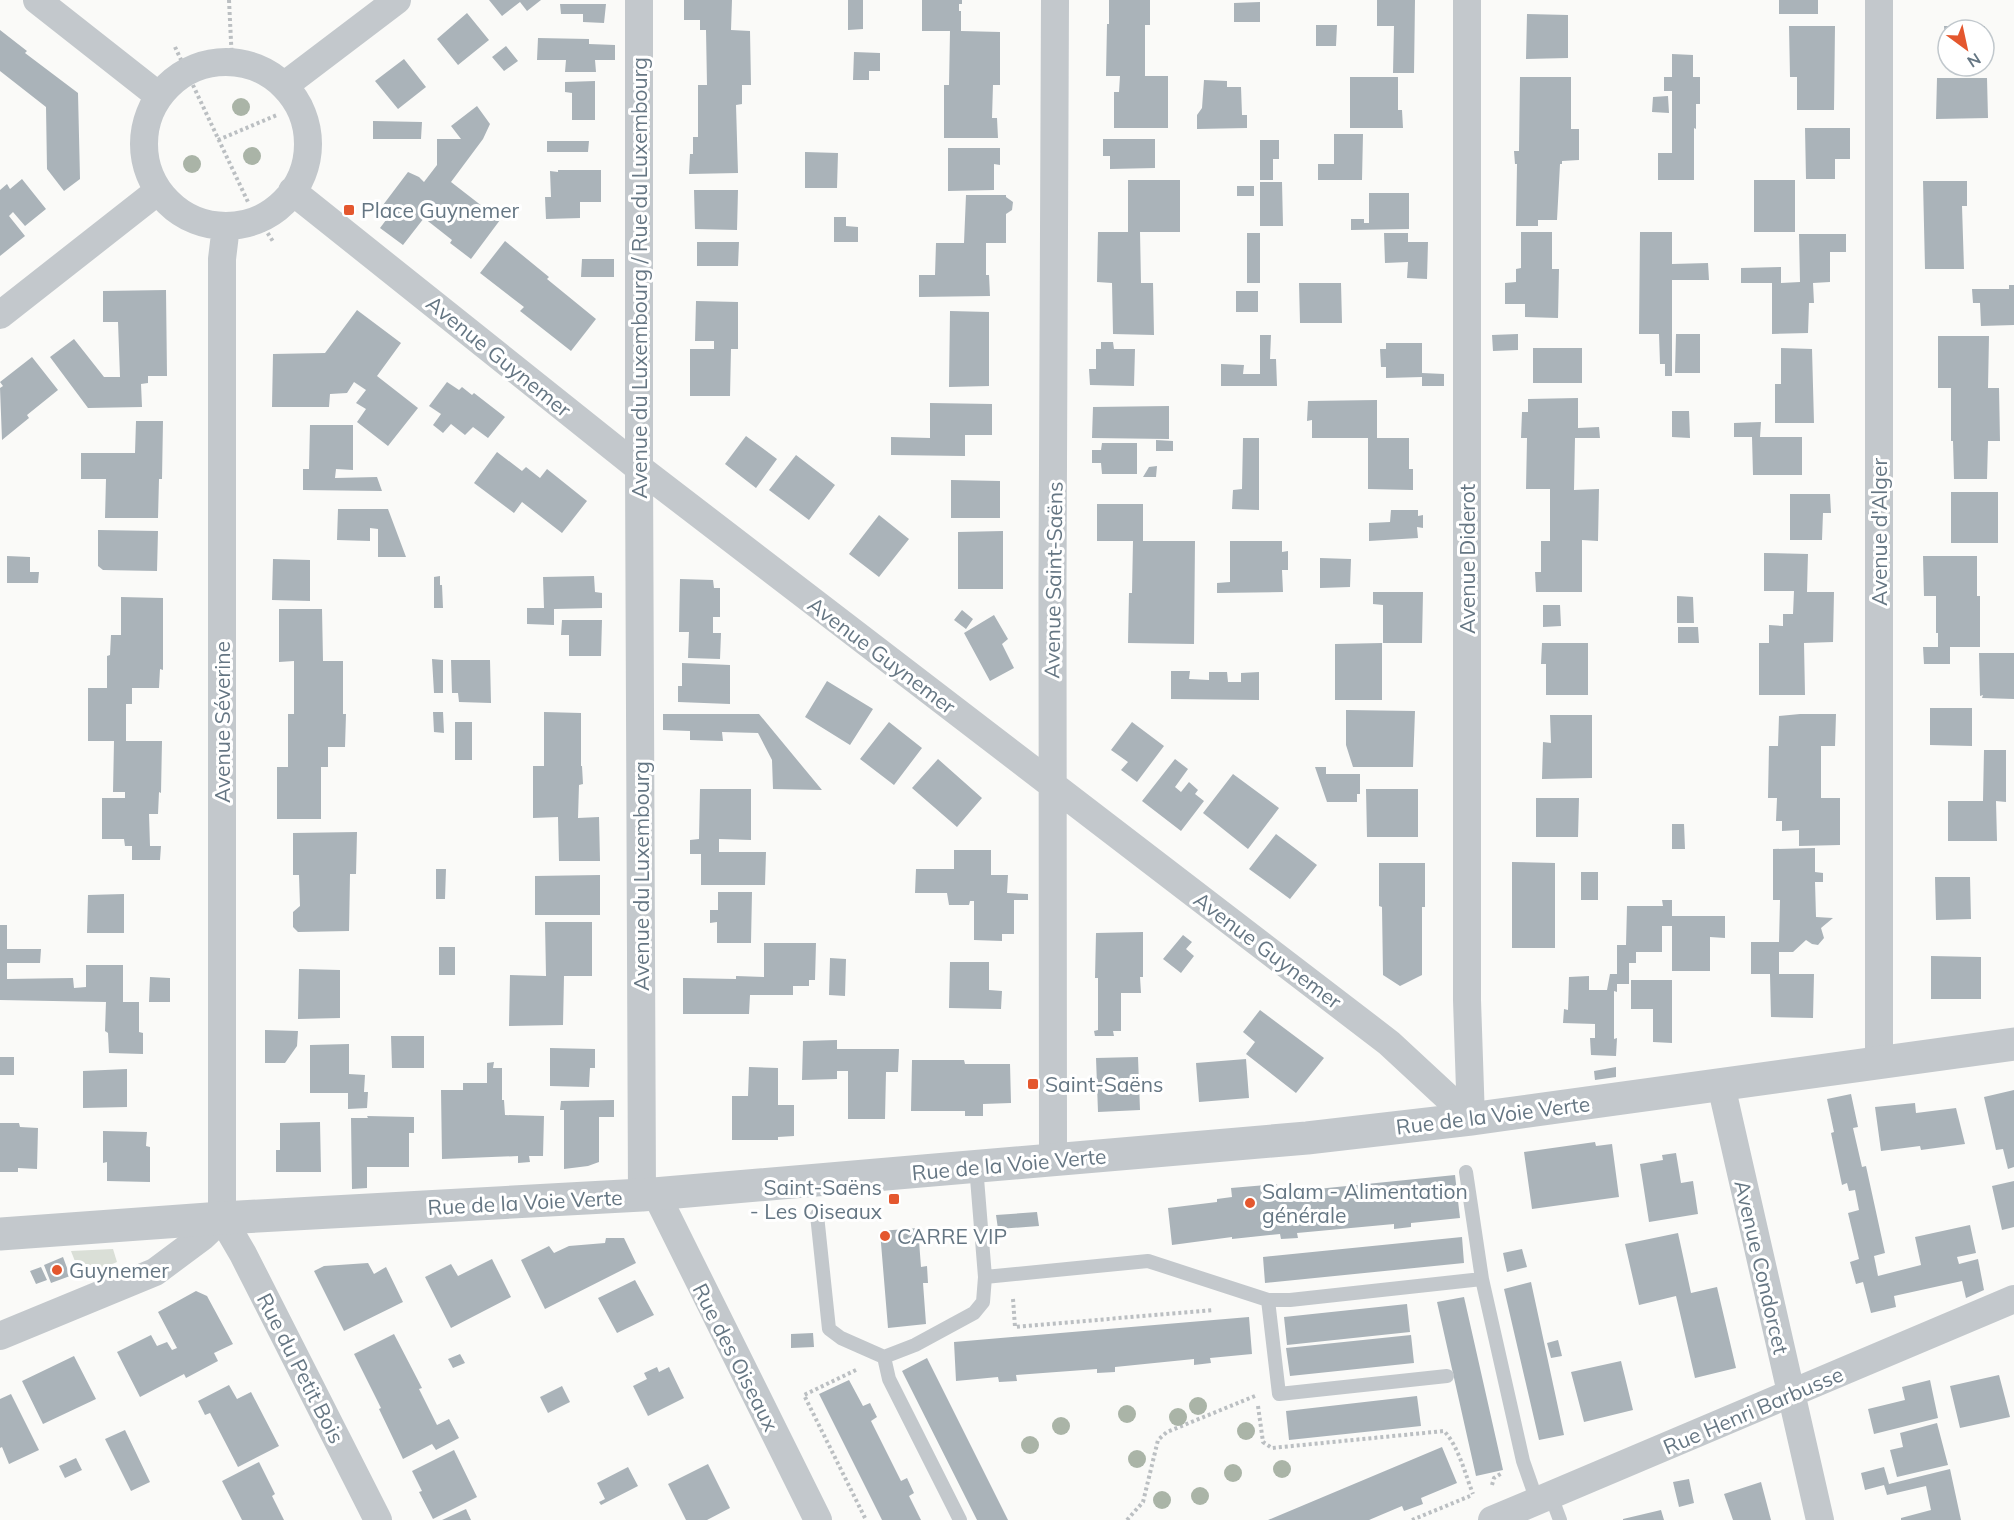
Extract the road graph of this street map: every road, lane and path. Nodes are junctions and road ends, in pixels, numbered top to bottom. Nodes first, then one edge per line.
1 (37, 0) edge
2 (229, 0) edge
3 (397, 0) edge
4 (639, 0) edge
5 (1055, 0) edge
6 (1467, 0) edge
7 (1879, 0) edge
8 (60, 9) edge
9 (180, 59) junction
10 (232, 62) junction
11 (285, 86) junction
12 (159, 96) junction
13 (158, 190) junction
14 (292, 191) junction
15 (255, 213) junction
16 (226, 226) junction
17 (274, 243) dead end
18 (0, 315) edge
19 (639, 468) junction
20 (639, 557) joint
21 (1051, 784) junction
22 (2014, 1044) edge
23 (1879, 1063) junction
24 (1721, 1085) junction
25 (1471, 1119) junction
26 (1053, 1160) junction
27 (976, 1166) junction
28 (1466, 1172) dead end
29 (649, 1195) junction
30 (817, 1215) dead end
31 (222, 1218) junction
32 (0, 1234) edge
33 (1011, 1274) junction
34 (985, 1276) junction
35 (1482, 1279) junction
36 (2014, 1299) edge
37 (1268, 1300) junction
38 (1224, 1309) dead end
39 (0, 1336) edge
40 (884, 1357) junction
41 (1447, 1376) dead end
42 (1791, 1394) junction
43 (1523, 1461) junction
44 (1492, 1486) dead end
45 (1482, 1490) dead end
46 (1473, 1494) junction
47 (1549, 1506) edge
48 (378, 1520) edge
49 (818, 1520) edge
50 (866, 1520) edge
51 (960, 1520) edge
52 (1127, 1520) edge
53 (1412, 1520) edge
54 (1492, 1520) edge
55 (1820, 1520) edge

1 - 8 street
2 - 10 path
3 - 11 street
4 - 19 street, Avenue du Luxembourg / Rue du Luxembourg
5 - 21 street, Avenue Saint-Saëns
6 - 25 street, Avenue Diderot
7 - 23 street, Avenue d'Alger
8 - 12 street
9 - 10 street
9 - 12 street
9 - 15 path
10 - 11 street
11 - 14 street
12 - 13 street
13 - 16 street
13 - 18 street
14 - 15 street
14 - 19 street, Avenue Guynemer
15 - 16 street
15 - 17 path
16 - 31 street, Avenue Séverine
19 - 20 street, Avenue du Luxembourg / Rue du Luxembourg
19 - 21 street, Avenue Guynemer
20 - 29 street, Avenue du Luxembourg
21 - 25 street, Avenue Guynemer
21 - 26 street, Avenue Saint-Saëns
22 - 23 street, Rue de la Voie Verte
23 - 24 street, Rue de la Voie Verte
24 - 25 street, Rue de la Voie Verte
24 - 42 street, Avenue Condorcet
25 - 26 street, Rue de la Voie Verte
26 - 27 street, Rue de la Voie Verte
27 - 29 street, Rue de la Voie Verte
27 - 34 lane
28 - 35 lane
29 - 31 street, Rue de la Voie Verte
29 - 49 street, Rue des Oiseaux
30 - 40 lane
31 - 32 street, Rue de la Voie Verte
31 - 39 street
31 - 48 street, Rue du Petit Bois
33 - 34 lane
33 - 37 lane
33 - 38 path
34 - 40 lane
35 - 37 lane
35 - 43 lane
36 - 42 street, Rue Henri Barbusse
37 - 41 lane
40 - 50 path
40 - 51 lane
42 - 47 street, Rue Henri Barbusse
42 - 55 street, Avenue Condorcet
43 - 44 path
43 - 47 lane
45 - 46 path
46 - 52 path
46 - 53 path
47 - 54 street, Rue Henri Barbusse

